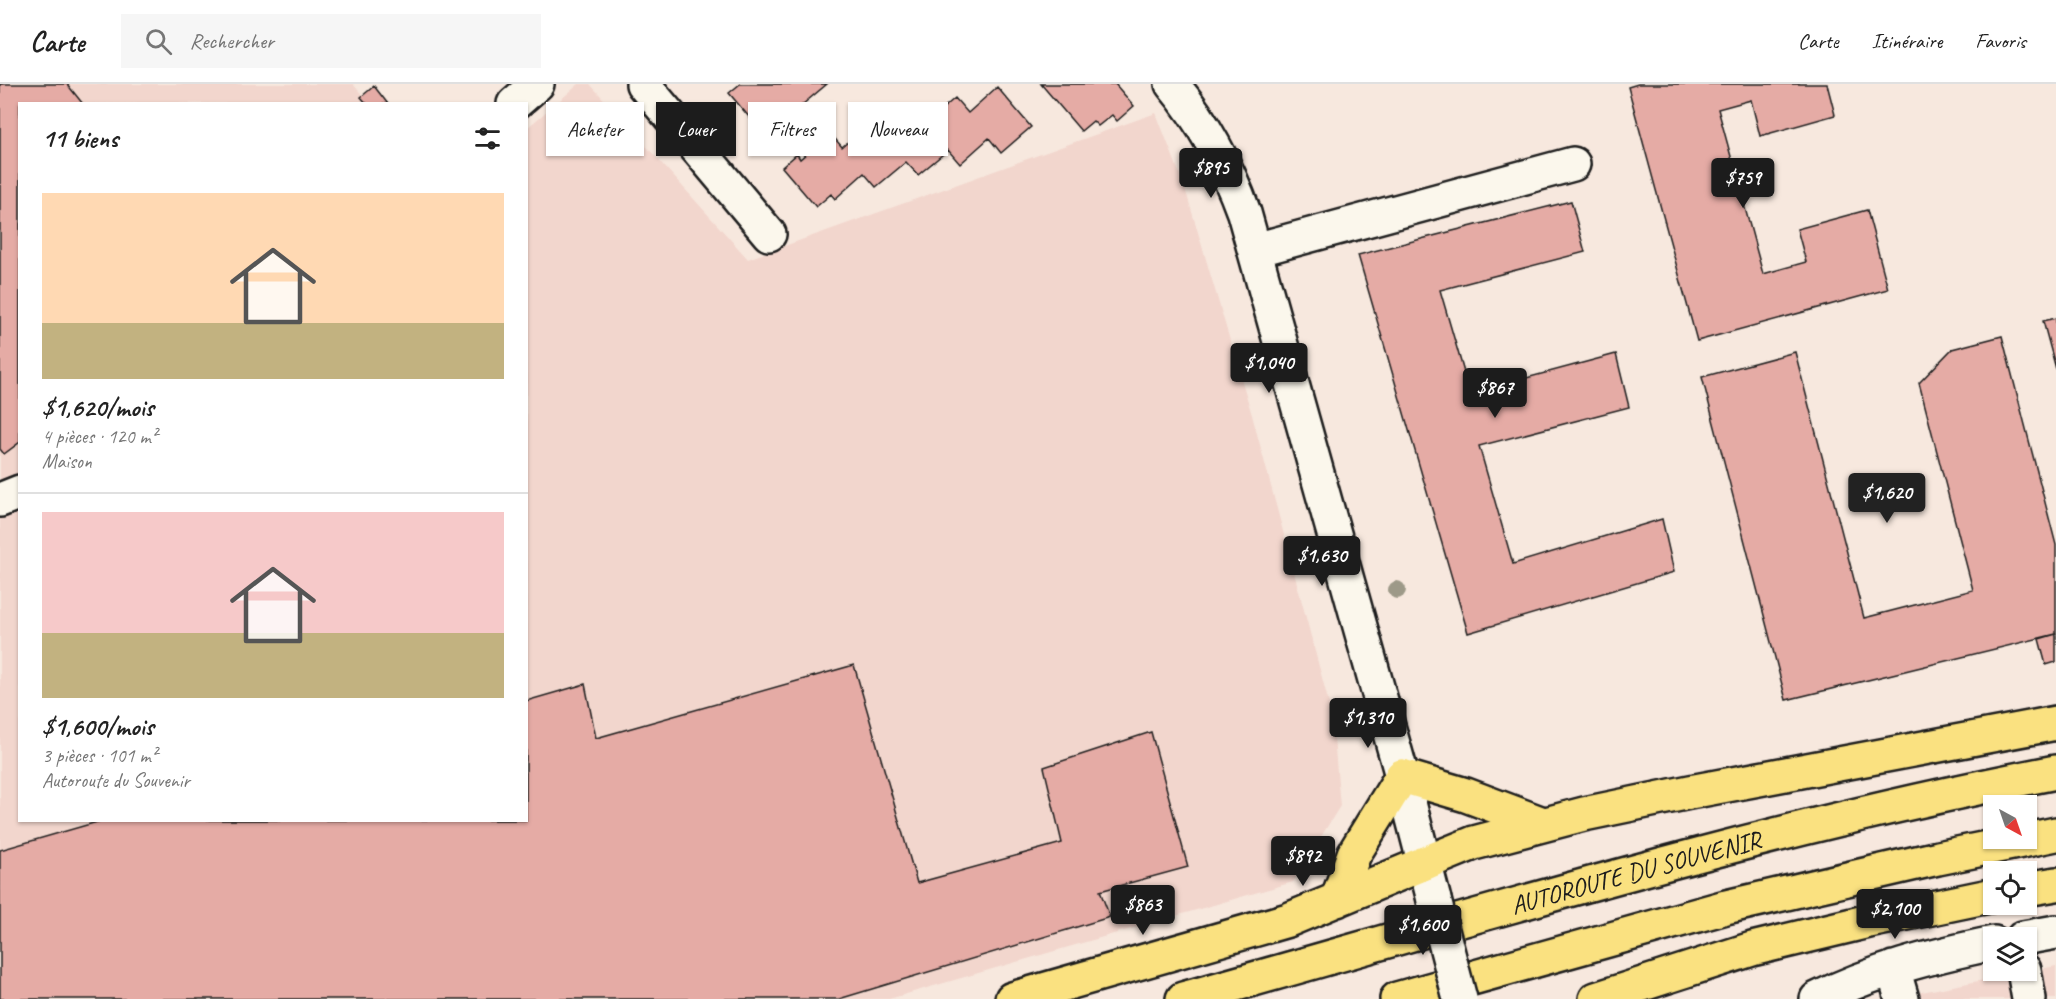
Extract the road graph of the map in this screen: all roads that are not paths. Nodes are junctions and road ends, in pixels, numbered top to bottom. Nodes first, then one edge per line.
1 (537, 84) edge
2 (643, 84) edge
3 (1172, 84) edge
4 (516, 102) edge
5 (1573, 164) dead end
6 (769, 234) dead end
7 (1255, 250) junction
8 (18, 493) edge
9 (0, 500) edge
10 (2056, 723) edge
11 (2056, 772) edge
12 (1402, 776) junction
13 (1543, 824) junction
14 (2056, 834) edge
15 (1425, 862) junction
16 (2056, 884) edge
17 (2037, 887) edge
18 (1983, 897) edge
19 (1337, 900) junction
20 (2056, 932) edge
21 (2037, 935) edge
22 (1983, 945) edge
23 (1893, 968) junction
24 (2026, 981) edge
25 (1012, 999) edge
26 (1183, 999) edge
27 (1397, 999) edge
28 (1460, 999) edge
29 (1596, 999) edge
30 (1817, 999) edge
31 (1902, 999) edge
32 (2029, 999) edge

1 - 4 street
2 - 6 street
3 - 7 street
5 - 7 street
7 - 12 street
8 - 9 street
10 - 13 main road
11 - 26 main road, AUTOROUTE DU SOUVENIR
12 - 13 main road
12 - 15 street
12 - 19 main road
13 - 15 main road
14 - 27 main road
15 - 19 main road
15 - 28 street, bridge
16 - 17 main road
18 - 29 main road
19 - 25 main road
20 - 21 street
22 - 23 street
23 - 30 street
23 - 31 street
24 - 32 street

